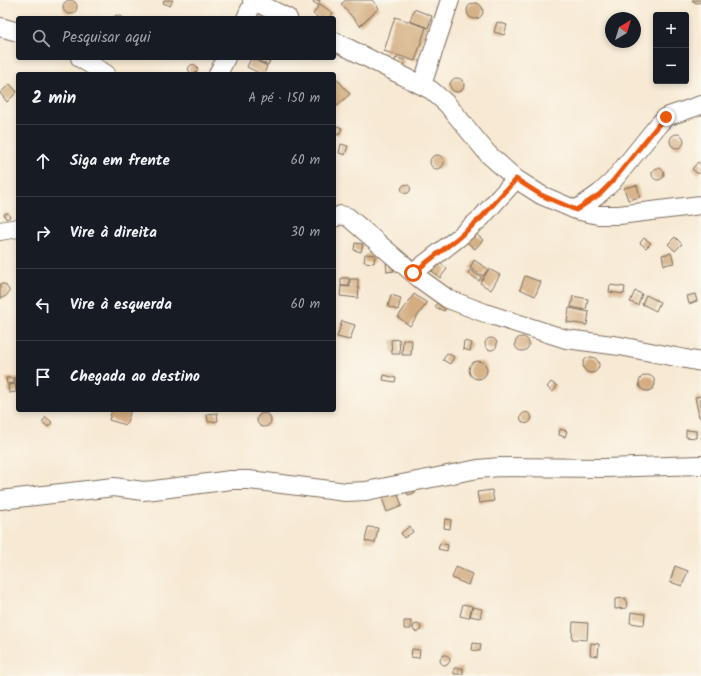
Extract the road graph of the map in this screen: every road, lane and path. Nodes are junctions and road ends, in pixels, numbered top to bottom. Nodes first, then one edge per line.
1 (450, 0) edge
2 (253, 1) edge
3 (247, 16) edge
4 (284, 16) edge
5 (0, 27) edge
6 (16, 31) edge
7 (336, 42) edge
8 (83, 60) edge
9 (225, 60) edge
10 (103, 72) edge
11 (219, 72) edge
12 (422, 85) junction
13 (701, 105) edge
14 (516, 179) junction
15 (701, 205) edge
16 (576, 210) junction
17 (336, 217) edge
18 (16, 228) edge
19 (0, 231) edge
20 (413, 273) junction
21 (701, 362) edge
22 (701, 465) edge
23 (0, 500) edge

1 - 12 street
2 - 3 street
2 - 4 street
5 - 6 street
7 - 12 street
8 - 10 street
9 - 11 street
12 - 14 street
13 - 16 street
14 - 16 street
14 - 20 street
15 - 16 street
17 - 20 street
18 - 19 street
20 - 21 street
22 - 23 street

